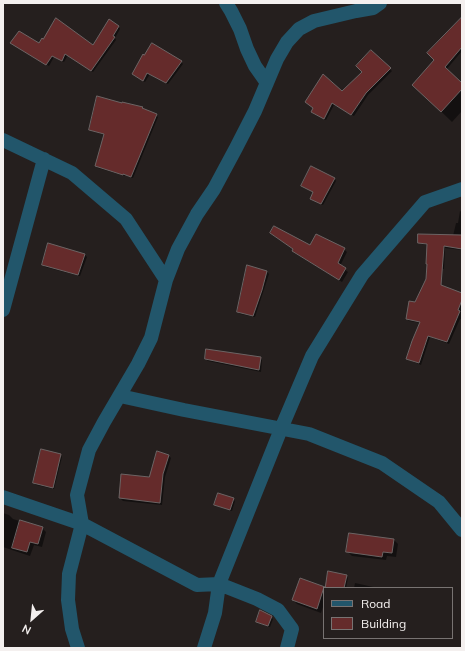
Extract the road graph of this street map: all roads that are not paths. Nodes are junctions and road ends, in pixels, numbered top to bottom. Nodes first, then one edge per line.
1 (226, 3) edge
2 (380, 3) edge
3 (267, 83) junction
4 (3, 140) edge
5 (44, 159) junction
6 (462, 189) edge
7 (166, 280) junction
8 (3, 310) edge
9 (120, 396) junction
10 (281, 429) junction
11 (3, 497) edge
12 (82, 524) junction
13 (462, 530) edge
14 (219, 584) junction
15 (78, 648) edge
16 (204, 648) edge
17 (287, 648) edge

1 - 3 street
2 - 3 street
3 - 7 street
4 - 5 street
5 - 7 street
5 - 8 street
6 - 10 street
7 - 9 street
9 - 10 street
9 - 12 street
10 - 13 street
10 - 14 street
11 - 12 street
12 - 14 street
12 - 15 street
14 - 16 street
14 - 17 street

